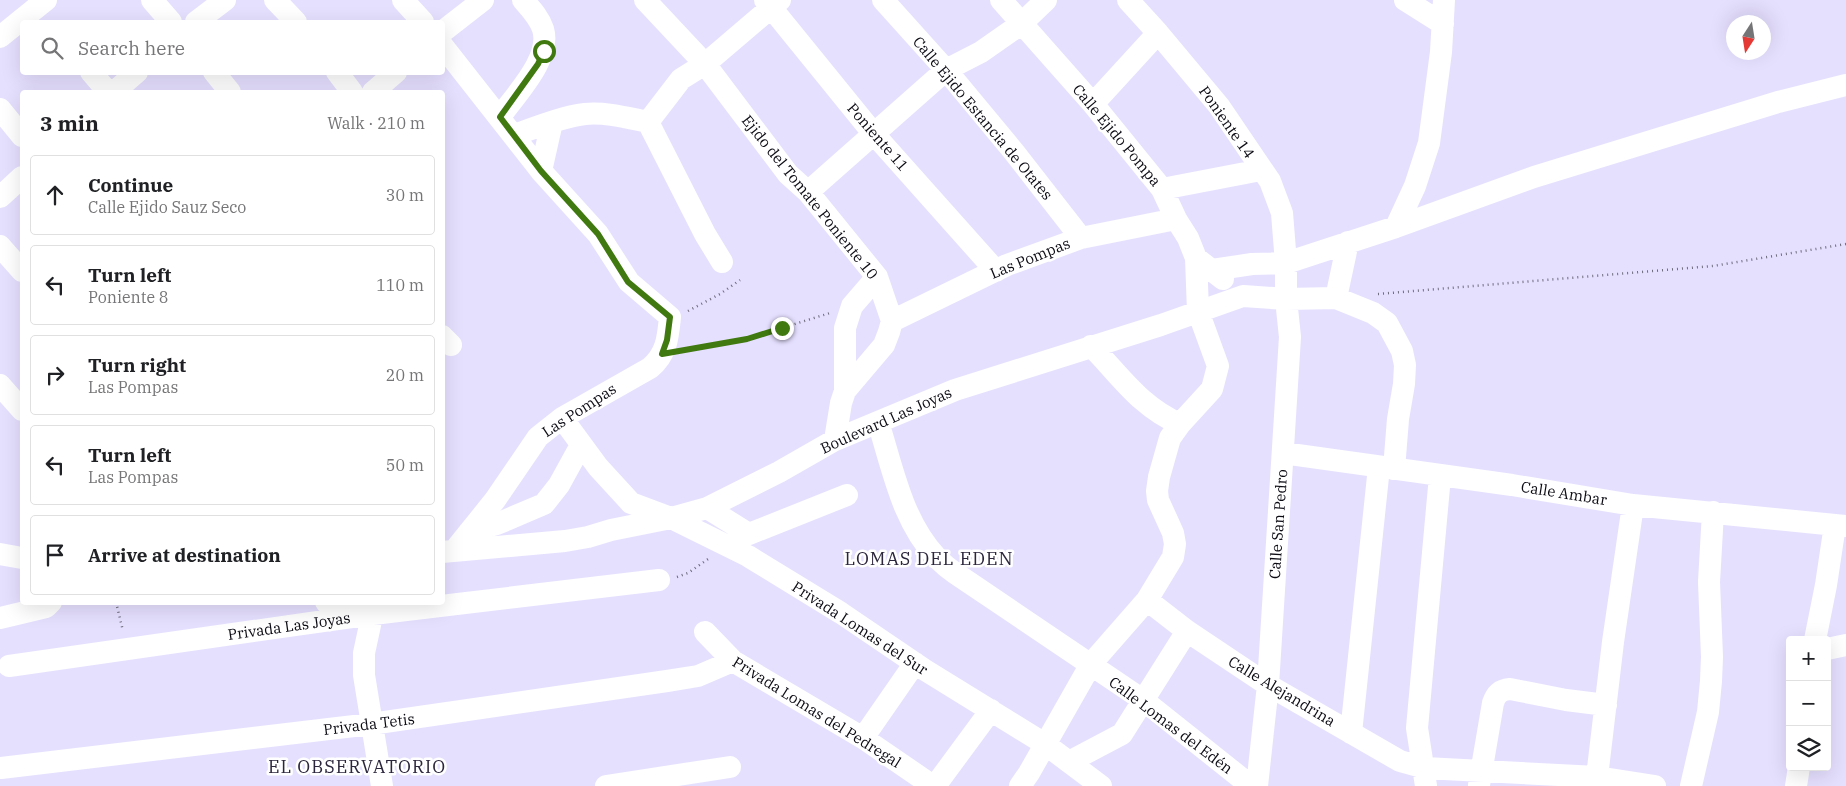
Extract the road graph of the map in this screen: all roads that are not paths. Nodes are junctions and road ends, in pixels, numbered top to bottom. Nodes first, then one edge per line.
1 (152, 0) edge
2 (225, 0) edge
3 (275, 0) edge
4 (403, 0) edge
5 (483, 0) edge
6 (523, 0) edge
7 (645, 0) edge
8 (882, 0) edge
9 (1001, 0) edge
10 (1046, 0) edge
11 (1128, 0) edge
12 (1405, 0) edge
13 (1444, 0) edge
14 (772, 3) edge
15 (40, 8) edge
16 (23, 20) edge
17 (169, 20) edge
18 (199, 20) edge
19 (294, 20) edge
20 (421, 20) edge
21 (20, 22) edge
22 (1021, 24) junction
23 (1442, 24) junction
24 (445, 30) edge
25 (1158, 33) junction
26 (0, 37) edge
27 (445, 49) edge
28 (705, 64) junction
29 (946, 70) junction
30 (94, 75) edge
31 (134, 75) edge
32 (216, 75) edge
33 (339, 75) edge
34 (393, 75) edge
35 (1846, 85) edge
36 (106, 90) edge
37 (116, 90) edge
38 (228, 90) edge
39 (350, 90) edge
40 (375, 90) edge
41 (1093, 104) junction
42 (0, 109) edge
43 (500, 117) junction
44 (552, 122) junction
45 (648, 122) junction
46 (873, 133) junction
47 (20, 134) edge
48 (514, 135) junction
49 (1261, 170) junction
50 (541, 171) junction
51 (20, 179) edge
52 (1162, 189) junction
53 (808, 192) junction
54 (0, 197) edge
55 (1176, 219) junction
56 (1396, 227) junction
57 (1081, 238) junction
58 (1348, 242) junction
59 (0, 246) edge
60 (722, 262) dead end
61 (1286, 263) junction
62 (1204, 264) junction
63 (20, 269) edge
64 (996, 271) junction
65 (876, 276) junction
66 (1244, 296) junction
67 (1336, 298) junction
68 (1286, 299) junction
69 (1198, 311) junction
70 (892, 321) junction
71 (1091, 346) junction
72 (0, 385) edge
73 (845, 392) junction
74 (20, 408) edge
75 (562, 418) junction
76 (878, 422) junction
77 (1180, 424) junction
78 (835, 440) junction
79 (581, 445) junction
80 (1282, 453) junction
81 (1386, 468) junction
82 (1440, 476) junction
83 (847, 495) dead end
84 (1632, 505) junction
85 (707, 508) junction
86 (1713, 512) junction
87 (672, 518) junction
88 (1841, 525) edge
89 (469, 532) junction
90 (749, 534) junction
91 (726, 546) junction
92 (448, 552) edge
93 (659, 580) road end
94 (1147, 600) junction
95 (445, 601) edge
96 (48, 605) edge
97 (360, 605) edge
98 (405, 605) edge
99 (374, 608) edge
100 (0, 618) edge
101 (1187, 631) junction
102 (705, 632) dead end
103 (1816, 636) edge
104 (1846, 645) edge
105 (1831, 648) edge
106 (733, 661) junction
107 (915, 663) junction
108 (1091, 664) junction
109 (9, 666) dead end
110 (1268, 685) junction
111 (1143, 700) junction
112 (1606, 705) junction
113 (991, 710) junction
114 (371, 724) junction
115 (1351, 733) junction
116 (863, 738) junction
117 (1045, 744) junction
118 (1069, 762) junction
119 (730, 767) dead end
120 (1, 768) edge
121 (1798, 771) edge
122 (1425, 777) edge
123 (1597, 777) junction
124 (1480, 778) edge
125 (382, 786) edge
126 (606, 786) edge
127 (934, 786) edge
128 (1020, 786) edge
129 (1101, 786) edge
130 (1251, 786) edge
131 (1257, 786) edge
132 (1655, 786) edge
133 (1691, 786) edge
134 (1796, 786) edge

1 - 17 street
2 - 18 street
3 - 19 street
4 - 20 street
5 - 24 street
6 - 43 street
7 - 28 street, Ejido del Tomate Poniente 10
8 - 29 street, Calle Ejido Estancia de Otates
9 - 22 street, Calle Ejido Pompa
10 - 22 street
11 - 25 street, Poniente 14
12 - 23 street
13 - 23 street
14 - 28 street
14 - 46 street, Poniente 11
15 - 16 street
21 - 26 street
22 - 29 street
22 - 41 street, Calle Ejido Pompa
23 - 56 street
25 - 41 street
25 - 49 street, Poniente 14
27 - 43 street
28 - 45 street
28 - 53 street, Ejido del Tomate Poniente 10
29 - 46 street
29 - 57 street, Calle Ejido Estancia de Otates
30 - 36 street
31 - 37 street
32 - 38 street
33 - 39 street
34 - 40 street
35 - 56 street
41 - 52 street, Calle Ejido Pompa
42 - 47 street
43 - 48 street
44 - 45 street
44 - 48 street
44 - 50 street
45 - 60 street
46 - 53 street
46 - 64 street, Poniente 11
48 - 50 street
49 - 52 street
49 - 61 street, Poniente 14
50 - 75 street, Las Pompas
51 - 54 street
52 - 55 street, Calle Ejido Pompa
53 - 65 street, Ejido del Tomate Poniente 10
55 - 57 street, Las Pompas
55 - 62 street, Calle Ejido Pompa
56 - 58 street
57 - 64 street, Las Pompas
58 - 61 street
58 - 67 street
59 - 63 street
61 - 62 street
61 - 68 street, Calle San Pedro
62 - 66 street, Calle Ejido Pompa
62 - 69 street
64 - 70 street, Las Pompas
65 - 70 street, Ejido del Tomate Poniente 10
65 - 73 street
66 - 68 street
66 - 69 street, Boulevard Las Joyas
67 - 68 street
67 - 81 street
68 - 80 street, Calle San Pedro
69 - 71 street, Boulevard Las Joyas
69 - 77 street
70 - 73 street
71 - 76 street, Boulevard Las Joyas
71 - 77 street
72 - 74 street
73 - 78 street
75 - 79 street, Privada Lomas del Sur
75 - 89 street, Las Pompas
76 - 78 street, Boulevard Las Joyas
76 - 108 street, Calle Lomas del Edén
77 - 94 street
78 - 85 street, Boulevard Las Joyas
79 - 87 street, Privada Lomas del Sur
79 - 89 street
80 - 81 street, Calle Ambar
80 - 110 street, Calle San Pedro
81 - 82 street, Calle Ambar
81 - 115 street
82 - 84 street, Calle Ambar
82 - 122 street
83 - 90 street
84 - 86 street, Calle Ambar
84 - 112 street
85 - 87 street, Boulevard Las Joyas
85 - 90 street
86 - 88 street, Calle Ambar
86 - 133 street
87 - 91 street, Privada Lomas del Sur
87 - 92 street, Boulevard Las Joyas
88 - 103 street
89 - 92 street, Las Pompas
90 - 91 street
91 - 107 street, Privada Lomas del Sur
93 - 95 street, Privada Las Joyas
94 - 101 street, Calle Alejandrina
94 - 108 street
96 - 100 street
97 - 99 street
98 - 99 street, Privada Las Joyas
99 - 109 street, Privada Las Joyas
99 - 114 street
101 - 110 street, Calle Alejandrina
101 - 111 street
102 - 106 street, Privada Lomas del Pedregal
104 - 105 street
106 - 114 street, Privada Tetis
106 - 116 street, Privada Lomas del Pedregal
107 - 113 street, Privada Lomas del Sur
107 - 116 street
108 - 111 street, Calle Lomas del Edén
108 - 117 street
110 - 115 street, Calle Alejandrina
110 - 131 street, Calle San Pedro
111 - 118 street
111 - 130 street, Calle Lomas del Edén
112 - 123 street
112 - 124 street
113 - 117 street, Privada Lomas del Sur
113 - 127 street
114 - 120 street, Privada Tetis
114 - 125 street
115 - 122 street, Calle Alejandrina
116 - 127 street, Privada Lomas del Pedregal
117 - 118 street, Privada Lomas del Sur
117 - 128 street
118 - 129 street, Privada Lomas del Sur
119 - 126 street
121 - 134 street
122 - 124 street, Calle Alejandrina
123 - 124 street, Calle Alejandrina
123 - 132 street, Calle Alejandrina

